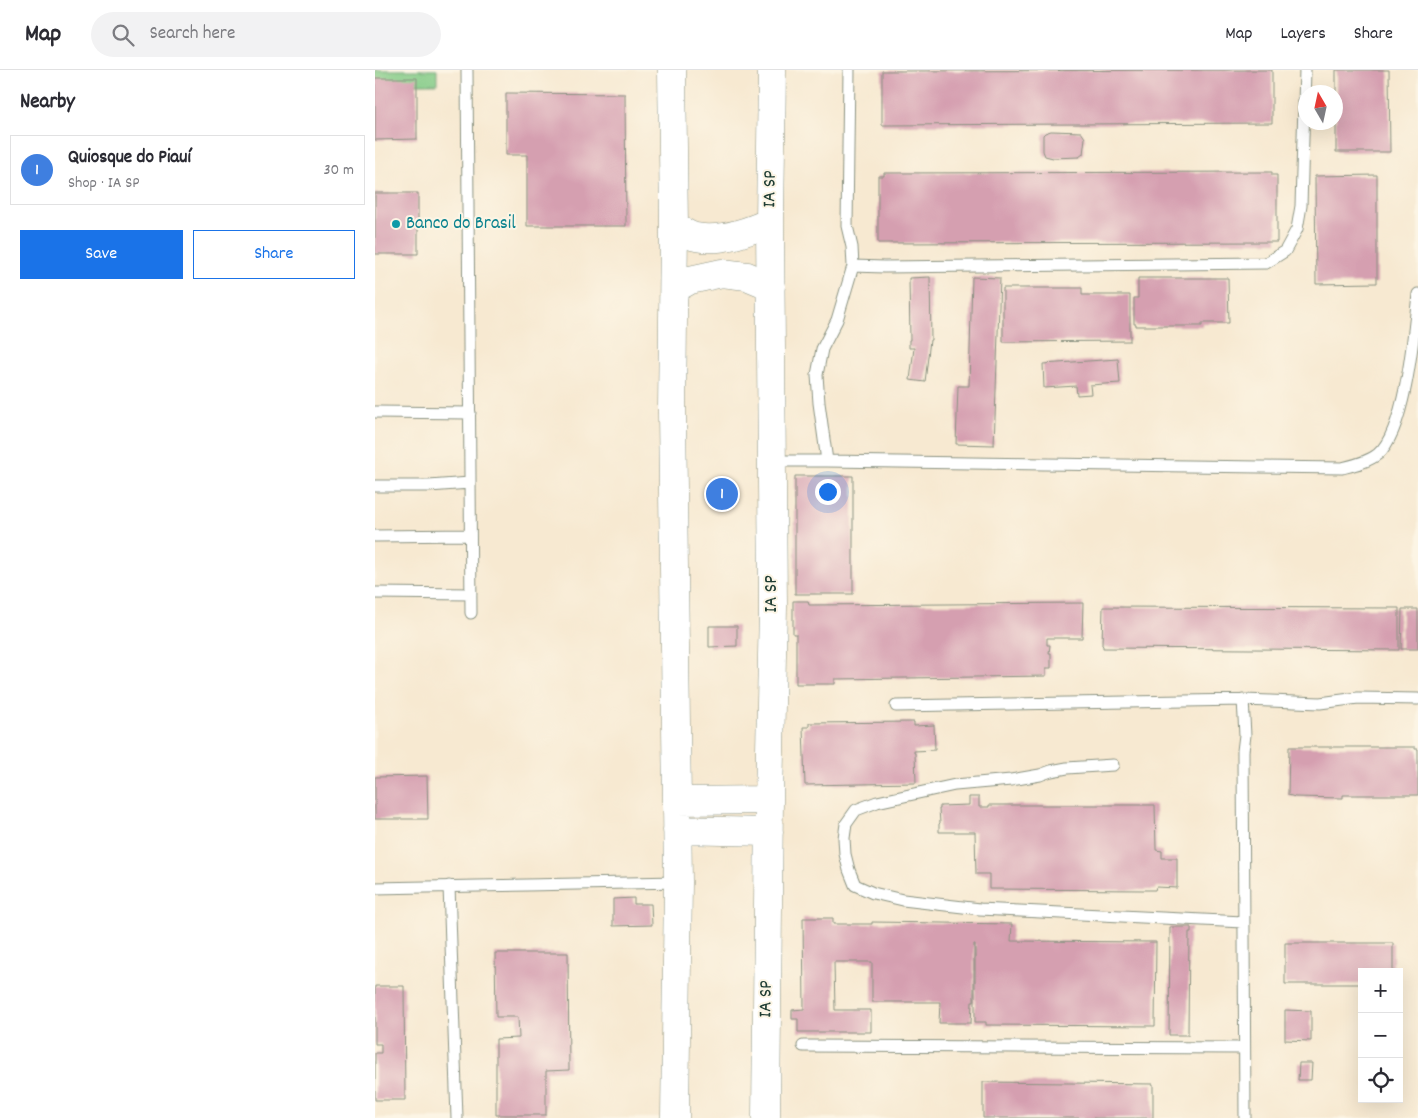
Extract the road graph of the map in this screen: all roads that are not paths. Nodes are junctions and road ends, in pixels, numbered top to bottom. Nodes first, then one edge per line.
1 (467, 70) edge
2 (672, 70) edge
3 (772, 70) edge
4 (849, 70) edge
5 (1305, 70) edge
6 (770, 222) junction
7 (674, 227) junction
8 (853, 266) junction
9 (771, 286) junction
10 (673, 290) junction
11 (1418, 294) edge
12 (375, 412) edge
13 (469, 412) junction
14 (772, 461) junction
15 (827, 461) junction
16 (470, 483) junction
17 (375, 486) edge
18 (470, 535) junction
19 (375, 536) edge
20 (375, 593) edge
21 (471, 594) junction
22 (471, 613) dead end
23 (1418, 699) edge
24 (1243, 700) junction
25 (896, 706) dead end
26 (1113, 765) dead end
27 (769, 800) junction
28 (677, 801) junction
29 (677, 830) junction
30 (769, 832) junction
31 (678, 882) junction
32 (449, 886) junction
33 (375, 888) edge
34 (1243, 922) junction
35 (803, 1046) dead end
36 (1244, 1048) junction
37 (457, 1118) edge
38 (675, 1118) edge
39 (767, 1118) edge
40 (1245, 1118) edge

1 - 13 lane
2 - 7 street
3 - 6 street, IA SP
4 - 8 lane
5 - 8 lane
6 - 7 street
6 - 9 street, IA SP
7 - 10 street
8 - 15 lane
9 - 10 street
9 - 14 street, IA SP
10 - 28 street
11 - 15 lane
12 - 13 lane
13 - 16 lane
14 - 15 lane
14 - 27 street, IA SP
16 - 17 lane
16 - 18 lane
18 - 19 lane
18 - 21 lane
20 - 21 lane
21 - 22 lane
23 - 24 lane
24 - 25 lane
24 - 34 lane
26 - 34 lane
27 - 28 street
27 - 30 street, IA SP
28 - 29 street
29 - 30 street
29 - 31 street
30 - 39 street, IA SP
31 - 32 lane
31 - 38 street
32 - 33 lane
32 - 37 lane
34 - 36 lane
35 - 36 lane
36 - 40 lane

